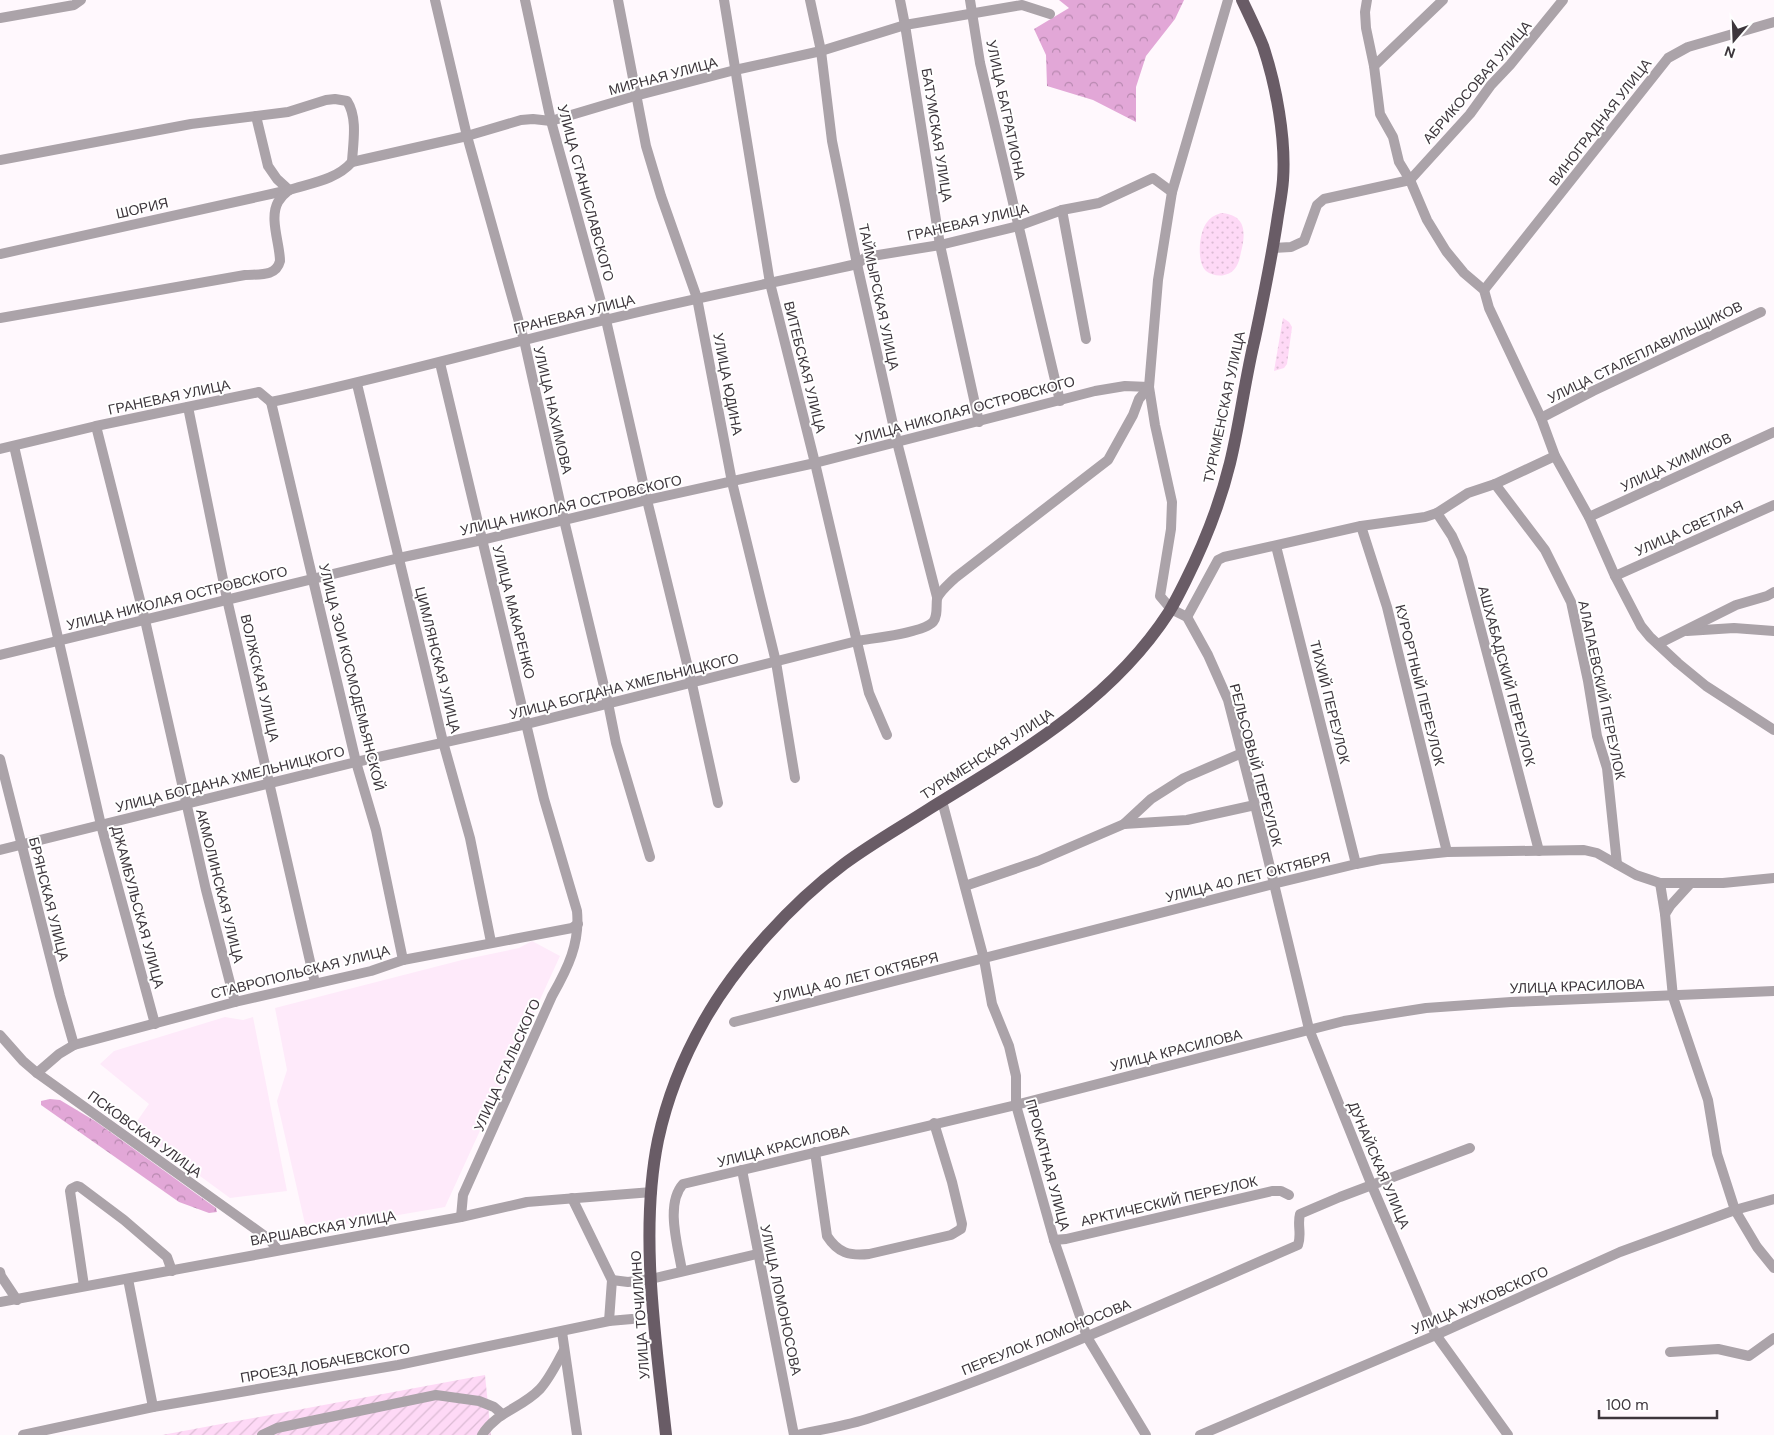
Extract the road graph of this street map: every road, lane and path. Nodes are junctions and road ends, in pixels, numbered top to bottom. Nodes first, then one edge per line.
1 (81, 0) edge
2 (435, 0) edge
3 (525, 0) edge
4 (618, 0) edge
5 (724, 0) edge
6 (810, 0) edge
7 (900, 0) edge
8 (970, 0) edge
9 (1228, 0) edge
10 (1242, 0) edge
11 (1368, 0) edge
12 (1443, 0) edge
13 (1563, 0) edge
14 (973, 14) junction
15 (1050, 14) dead end
16 (0, 18) edge
17 (1774, 22) edge
18 (905, 25) junction
19 (821, 51) junction
20 (1374, 66) junction
21 (735, 70) junction
22 (635, 96) junction
23 (256, 116) junction
24 (551, 121) junction
25 (467, 136) junction
26 (0, 160) edge
27 (352, 162) junction
28 (1410, 180) junction
29 (289, 190) junction
30 (1172, 192) junction
31 (1062, 210) junction
32 (1018, 226) junction
33 (940, 245) junction
34 (1273, 248) junction
35 (0, 254) edge
36 (857, 264) junction
37 (770, 283) junction
38 (1484, 290) junction
39 (697, 298) junction
40 (1761, 312) dead end
41 (0, 318) edge
42 (606, 320) junction
43 (1086, 339) dead end
44 (524, 340) junction
45 (440, 363) junction
46 (357, 384) junction
47 (1149, 386) junction
48 (1060, 401) junction
49 (271, 402) junction
50 (188, 407) junction
51 (1541, 418) junction
52 (979, 422) junction
53 (96, 426) junction
54 (1774, 432) edge
55 (897, 442) junction
56 (14, 446) junction
57 (0, 449) edge
58 (1555, 456) junction
59 (815, 463) junction
60 (732, 482) junction
61 (1495, 484) junction
62 (647, 500) junction
63 (1774, 505) edge
64 (1437, 513) junction
65 (1589, 517) junction
66 (564, 520) junction
67 (1361, 526) junction
68 (482, 540) junction
69 (1276, 546) junction
70 (399, 558) junction
71 (1615, 576) junction
72 (313, 579) junction
73 (1774, 592) edge
74 (938, 597) junction
75 (227, 599) junction
76 (1171, 609) junction
77 (1187, 617) junction
78 (145, 620) junction
79 (1774, 631) edge
80 (1681, 632) junction
81 (59, 641) junction
82 (857, 641) junction
83 (1658, 644) junction
84 (0, 655) edge
85 (776, 662) junction
86 (692, 684) junction
87 (608, 703) junction
88 (527, 724) junction
89 (1774, 730) edge
90 (887, 735) dead end
91 (444, 742) junction
92 (1242, 752) junction
93 (0, 759) edge
94 (356, 762) junction
95 (795, 778) dead end
96 (270, 783) junction
97 (942, 801) junction
98 (718, 802) dead end
99 (186, 805) junction
100 (1255, 805) junction
101 (1124, 824) junction
102 (101, 825) junction
103 (21, 845) junction
104 (0, 850) edge
105 (1539, 851) junction
106 (1447, 852) junction
107 (650, 857) dead end
108 (1356, 864) junction
109 (1618, 864) junction
110 (1774, 878) edge
111 (1660, 883) junction
112 (1273, 884) junction
113 (1690, 884) junction
114 (965, 886) junction
115 (1665, 914) junction
116 (578, 924) junction
117 (491, 942) junction
118 (984, 959) junction
119 (403, 960) junction
120 (316, 984) junction
121 (1774, 991) edge
122 (1673, 996) junction
123 (235, 1002) junction
124 (734, 1022) dead end
125 (155, 1024) junction
126 (1309, 1029) junction
127 (0, 1035) edge
128 (74, 1044) junction
129 (37, 1073) junction
130 (1016, 1105) junction
131 (934, 1123) junction
132 (1470, 1148) dead end
133 (815, 1152) junction
134 (742, 1170) junction
135 (1372, 1186) junction
136 (652, 1192) junction
137 (1289, 1196) dead end
138 (572, 1198) junction
139 (1774, 1199) edge
140 (1735, 1210) junction
141 (460, 1217) junction
142 (1054, 1240) junction
143 (278, 1250) junction
144 (757, 1254) junction
145 (1774, 1268) edge
146 (172, 1271) junction
147 (682, 1271) junction
148 (0, 1272) edge
149 (128, 1279) junction
150 (651, 1279) junction
151 (612, 1280) junction
152 (84, 1286) junction
153 (17, 1300) junction
154 (0, 1302) edge
155 (632, 1319) dead end
156 (609, 1321) junction
157 (562, 1332) junction
158 (1436, 1335) junction
159 (1087, 1337) junction
160 (1774, 1338) edge
161 (564, 1350) junction
162 (1670, 1352) dead end
163 (153, 1407) junction
164 (502, 1414) junction
165 (23, 1435) edge
166 (262, 1435) edge
167 (482, 1435) edge
168 (577, 1435) edge
169 (666, 1435) edge
170 (795, 1435) edge
171 (1146, 1435) edge
172 (1200, 1435) edge
173 (1508, 1435) edge

1 - 16 street
2 - 25 street, УЛИЦА НАХИМОВА
3 - 24 street, УЛИЦА СТАНИСЛАВСКОГО
4 - 22 street, УЛИЦА ЮДИНА
5 - 21 street, ВИТЕБСКАЯ УЛИЦА
6 - 19 street, ТАЙМЫРСКАЯ УЛИЦА
7 - 18 street, БАТУМСКАЯ УЛИЦА
8 - 14 street, УЛИЦА БАГРАТИОНА
9 - 30 street
10 - 34 main road, ТУРКМЕНСКАЯ УЛИЦА
11 - 20 street
12 - 20 street
13 - 28 street, АБРИКОСОВАЯ УЛИЦА
14 - 15 street, МИРНАЯ УЛИЦА
14 - 18 street, МИРНАЯ УЛИЦА
14 - 32 street, УЛИЦА БАГРАТИОНА
17 - 38 street, ВИНОГРАДНАЯ УЛИЦА
18 - 19 street, МИРНАЯ УЛИЦА
18 - 33 street, БАТУМСКАЯ УЛИЦА
19 - 21 street, МИРНАЯ УЛИЦА
19 - 36 street, ТАЙМЫРСКАЯ УЛИЦА
20 - 28 street
21 - 22 street, МИРНАЯ УЛИЦА
21 - 37 street, ВИТЕБСКАЯ УЛИЦА
22 - 24 street, МИРНАЯ УЛИЦА
22 - 39 street, УЛИЦА ЮДИНА
23 - 26 street
23 - 27 street
23 - 29 street
24 - 25 street, МИРНАЯ УЛИЦА
24 - 42 street, УЛИЦА СТАНИСЛАВСКОГО
25 - 27 street, МИРНАЯ УЛИЦА
25 - 44 street, УЛИЦА НАХИМОВА
27 - 29 street, МИРНАЯ УЛИЦА
28 - 34 street
28 - 38 street
29 - 35 street, ШОРИЯ
29 - 41 street
30 - 31 street, ГРАНЕВАЯ УЛИЦА
30 - 47 street
31 - 32 street, ГРАНЕВАЯ УЛИЦА
31 - 43 street
32 - 33 street, ГРАНЕВАЯ УЛИЦА
32 - 48 street, УЛИЦА БАГРАТИОНА
33 - 36 street, ГРАНЕВАЯ УЛИЦА
33 - 52 street, БАТУМСКАЯ УЛИЦА
34 - 76 main road, ТУРКМЕНСКАЯ УЛИЦА
36 - 37 street, ГРАНЕВАЯ УЛИЦА
36 - 55 street, ТАЙМЫРСКАЯ УЛИЦА
37 - 39 street, ГРАНЕВАЯ УЛИЦА
37 - 59 street, ВИТЕБСКАЯ УЛИЦА
38 - 51 street
39 - 42 street, ГРАНЕВАЯ УЛИЦА
39 - 60 street, УЛИЦА ЮДИНА
40 - 51 street, УЛИЦА СТАЛЕПЛАВИЛЬЩИКОВ
42 - 44 street, ГРАНЕВАЯ УЛИЦА
42 - 62 street, УЛИЦА СТАНИСЛАВСКОГО
44 - 45 street, ГРАНЕВАЯ УЛИЦА
44 - 66 street, УЛИЦА НАХИМОВА
45 - 46 street, ГРАНЕВАЯ УЛИЦА
45 - 68 street, УЛИЦА МАКАРЕНКО
46 - 49 street, ГРАНЕВАЯ УЛИЦА
46 - 70 street, ЦИМЛЯНСКАЯ УЛИЦА
47 - 48 street, УЛИЦА НИКОЛАЯ ОСТРОВСКОГО
47 - 74 street
47 - 76 street
48 - 52 street, УЛИЦА НИКОЛАЯ ОСТРОВСКОГО
49 - 50 street, ГРАНЕВАЯ УЛИЦА
49 - 72 street, УЛИЦА ЗОИ КОСМОДЕМЬЯНСКОЙ
50 - 53 street, ГРАНЕВАЯ УЛИЦА
50 - 75 street, ВОЛЖСКАЯ УЛИЦА
51 - 58 street
52 - 55 street, УЛИЦА НИКОЛАЯ ОСТРОВСКОГО
53 - 56 street, ГРАНЕВАЯ УЛИЦА
53 - 78 street, АКМОЛИНСКАЯ УЛИЦА
54 - 65 street, УЛИЦА ХИМИКОВ
55 - 59 street, УЛИЦА НИКОЛАЯ ОСТРОВСКОГО
55 - 74 street, ТАЙМЫРСКАЯ УЛИЦА
56 - 57 street, ГРАНЕВАЯ УЛИЦА
56 - 81 street, ДЖАМБУЛЬСКАЯ УЛИЦА
58 - 61 street
58 - 65 street
59 - 60 street, УЛИЦА НИКОЛАЯ ОСТРОВСКОГО
59 - 82 street, ВИТЕБСКАЯ УЛИЦА
60 - 62 street, УЛИЦА НИКОЛАЯ ОСТРОВСКОГО
60 - 85 street, УЛИЦА ЮДИНА
61 - 64 street
61 - 109 street, АЛАПАЕВСКИЙ ПЕРЕУЛОК
62 - 66 street, УЛИЦА НИКОЛАЯ ОСТРОВСКОГО
62 - 86 street, УЛИЦА СТАНИСЛАВСКОГО
63 - 71 street, УЛИЦА СВЕТЛАЯ
64 - 67 street
64 - 105 street, АШХАБАДСКИЙ ПЕРЕУЛОК
65 - 71 street
66 - 68 street, УЛИЦА НИКОЛАЯ ОСТРОВСКОГО
66 - 87 street, УЛИЦА НАХИМОВА
67 - 69 street
67 - 106 street, КУРОРТНЫЙ ПЕРЕУЛОК
68 - 70 street, УЛИЦА НИКОЛАЯ ОСТРОВСКОГО
68 - 88 street, УЛИЦА МАКАРЕНКО
69 - 77 street
69 - 108 street, ТИХИЙ ПЕРЕУЛОК
70 - 72 street, УЛИЦА НИКОЛАЯ ОСТРОВСКОГО
70 - 91 street, ЦИМЛЯНСКАЯ УЛИЦА
71 - 83 street
72 - 75 street, УЛИЦА НИКОЛАЯ ОСТРОВСКОГО
72 - 94 street, УЛИЦА ЗОИ КОСМОДЕМЬЯНСКОЙ
73 - 80 street
74 - 82 street, УЛИЦА БОГДАНА ХМЕЛЬНИЦКОГО
75 - 78 street, УЛИЦА НИКОЛАЯ ОСТРОВСКОГО
75 - 96 street, ВОЛЖСКАЯ УЛИЦА
76 - 77 street
76 - 97 main road, ТУРКМЕНСКАЯ УЛИЦА
77 - 92 street, РЕЛЬСОВЫЙ ПЕРЕУЛОК
78 - 81 street, УЛИЦА НИКОЛАЯ ОСТРОВСКОГО
78 - 99 street, АКМОЛИНСКАЯ УЛИЦА
79 - 80 street
80 - 83 street
81 - 84 street, УЛИЦА НИКОЛАЯ ОСТРОВСКОГО
81 - 102 street, ДЖАМБУЛЬСКАЯ УЛИЦА
82 - 85 street, УЛИЦА БОГДАНА ХМЕЛЬНИЦКОГО
82 - 90 street, ВИТЕБСКАЯ УЛИЦА
83 - 89 street
85 - 86 street, УЛИЦА БОГДАНА ХМЕЛЬНИЦКОГО
85 - 95 street, УЛИЦА ЮДИНА
86 - 87 street, УЛИЦА БОГДАНА ХМЕЛЬНИЦКОГО
86 - 98 street, УЛИЦА СТАНИСЛАВСКОГО
87 - 88 street, УЛИЦА БОГДАНА ХМЕЛЬНИЦКОГО
87 - 107 street, УЛИЦА НАХИМОВА
88 - 91 street, УЛИЦА БОГДАНА ХМЕЛЬНИЦКОГО
88 - 116 street, УЛИЦА МАКАРЕНКО
91 - 94 street, УЛИЦА БОГДАНА ХМЕЛЬНИЦКОГО
91 - 117 street, ЦИМЛЯНСКАЯ УЛИЦА
92 - 100 street, РЕЛЬСОВЫЙ ПЕРЕУЛОК
92 - 101 street
93 - 103 street, БРЯНСКАЯ УЛИЦА
94 - 96 street, УЛИЦА БОГДАНА ХМЕЛЬНИЦКОГО
94 - 119 street, УЛИЦА ЗОИ КОСМОДЕМЬЯНСКОЙ
96 - 99 street, УЛИЦА БОГДАНА ХМЕЛЬНИЦКОГО
96 - 120 street, ВОЛЖСКАЯ УЛИЦА
97 - 114 street, ПРОКАТНАЯ УЛИЦА
97 - 136 main road, ТУРКМЕНСКАЯ УЛИЦА
99 - 102 street, УЛИЦА БОГДАНА ХМЕЛЬНИЦКОГО
99 - 123 street, АКМОЛИНСКАЯ УЛИЦА
100 - 101 street
100 - 112 street, РЕЛЬСОВЫЙ ПЕРЕУЛОК
101 - 114 street
102 - 103 street, УЛИЦА БОГДАНА ХМЕЛЬНИЦКОГО
102 - 125 street, ДЖАМБУЛЬСКАЯ УЛИЦА
103 - 104 street, УЛИЦА БОГДАНА ХМЕЛЬНИЦКОГО
103 - 128 street, БРЯНСКАЯ УЛИЦА
105 - 106 street, УЛИЦА 40 ЛЕТ ОКТЯБРЯ
105 - 109 street, УЛИЦА 40 ЛЕТ ОКТЯБРЯ
106 - 108 street, УЛИЦА 40 ЛЕТ ОКТЯБРЯ
108 - 112 street, УЛИЦА 40 ЛЕТ ОКТЯБРЯ
109 - 111 street, УЛИЦА 40 ЛЕТ ОКТЯБРЯ
110 - 113 street, УЛИЦА 40 ЛЕТ ОКТЯБРЯ
111 - 113 street, УЛИЦА 40 ЛЕТ ОКТЯБРЯ
111 - 115 street
112 - 118 street, УЛИЦА 40 ЛЕТ ОКТЯБРЯ
112 - 126 street, ДУНАЙСКАЯ УЛИЦА
113 - 115 street
114 - 118 street, ПРОКАТНАЯ УЛИЦА
115 - 122 street
116 - 117 street, СТАВРОПОЛЬСКАЯ УЛИЦА
116 - 141 street, УЛИЦА СТАЛЬСКОГО
117 - 119 street, СТАВРОПОЛЬСКАЯ УЛИЦА
118 - 124 street, УЛИЦА 40 ЛЕТ ОКТЯБРЯ
118 - 130 street, ПРОКАТНАЯ УЛИЦА
119 - 120 street, СТАВРОПОЛЬСКАЯ УЛИЦА
120 - 123 street, СТАВРОПОЛЬСКАЯ УЛИЦА
121 - 122 street, УЛИЦА КРАСИЛОВА
122 - 126 street, УЛИЦА КРАСИЛОВА
122 - 140 street
123 - 125 street, СТАВРОПОЛЬСКАЯ УЛИЦА
125 - 128 street, СТАВРОПОЛЬСКАЯ УЛИЦА
126 - 130 street, УЛИЦА КРАСИЛОВА
126 - 135 street, ДУНАЙСКАЯ УЛИЦА
127 - 129 street, ПСКОВСКАЯ УЛИЦА
128 - 129 street, СТАВРОПОЛЬСКАЯ УЛИЦА
129 - 143 street, ПСКОВСКАЯ УЛИЦА
130 - 131 street, УЛИЦА КРАСИЛОВА
130 - 142 street, ПРОКАТНАЯ УЛИЦА
131 - 133 street, УЛИЦА КРАСИЛОВА
131 - 133 street
132 - 135 street
133 - 134 street, УЛИЦА КРАСИЛОВА
134 - 144 street, УЛИЦА ЛОМОНОСОВА
134 - 147 street, УЛИЦА КРАСИЛОВА
135 - 158 street, ДУНАЙСКАЯ УЛИЦА
135 - 159 street, ПЕРЕУЛОК ЛОМОНОСОВА
136 - 138 street, ВАРШАВСКАЯ УЛИЦА
136 - 150 main road, УЛИЦА ТОЧИЛИНО
137 - 142 street, АРКТИЧЕСКИЙ ПЕРЕУЛОК
138 - 141 street, ВАРШАВСКАЯ УЛИЦА
138 - 151 street
139 - 140 street, УЛИЦА ЖУКОВСКОГО
140 - 145 street
140 - 158 street, УЛИЦА ЖУКОВСКОГО
141 - 143 street, ВАРШАВСКАЯ УЛИЦА
142 - 159 street, ПРОКАТНАЯ УЛИЦА
143 - 146 street, ВАРШАВСКАЯ УЛИЦА
144 - 147 street
144 - 170 street, УЛИЦА ЛОМОНОСОВА
146 - 149 street, ВАРШАВСКАЯ УЛИЦА
146 - 152 street
147 - 150 street
148 - 153 street
149 - 152 street, ВАРШАВСКАЯ УЛИЦА
149 - 163 street
150 - 151 street
150 - 169 main road, УЛИЦА ТОЧИЛИНО
151 - 156 street
152 - 153 street, ВАРШАВСКАЯ УЛИЦА
153 - 154 street, ВАРШАВСКАЯ УЛИЦА
155 - 156 street, ПРОЕЗД ЛОБАЧЕВСКОГО
156 - 157 street, ПРОЕЗД ЛОБАЧЕВСКОГО
157 - 161 street
157 - 163 street, ПРОЕЗД ЛОБАЧЕВСКОГО
158 - 172 street, УЛИЦА ЖУКОВСКОГО
158 - 173 street, ДУНАЙСКАЯ УЛИЦА
159 - 170 street, ПЕРЕУЛОК ЛОМОНОСОВА
159 - 171 street, ПРОКАТНАЯ УЛИЦА
160 - 162 street
161 - 164 street
161 - 168 street
163 - 165 street, ПРОЕЗД ЛОБАЧЕВСКОГО
164 - 166 street
164 - 167 street

